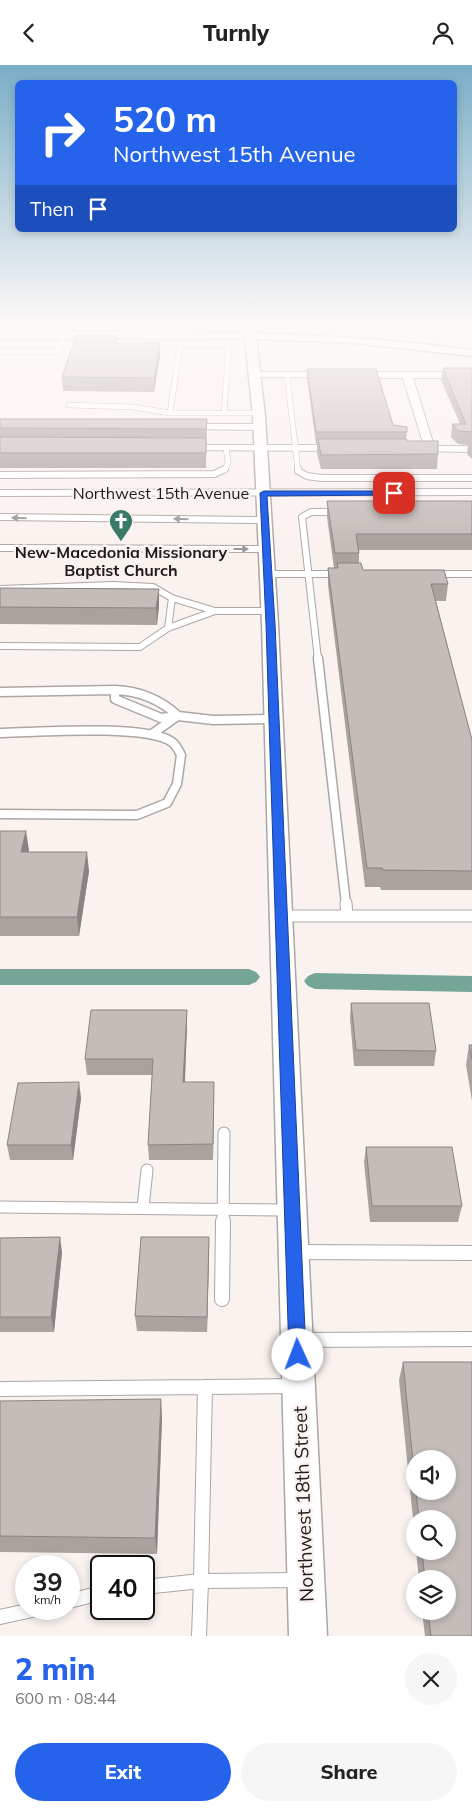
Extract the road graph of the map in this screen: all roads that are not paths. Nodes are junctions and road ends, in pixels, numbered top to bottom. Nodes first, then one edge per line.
1 (172, 397) edge
2 (225, 397) edge
3 (257, 397) edge
4 (290, 397) edge
5 (414, 397) edge
6 (68, 405) dead end
7 (170, 413) junction
8 (224, 413) junction
9 (170, 427) edge
10 (259, 429) junction
11 (177, 448) edge
12 (226, 448) junction
13 (296, 448) junction
14 (355, 449) edge
15 (404, 449) edge
16 (430, 449) junction
17 (472, 449) edge
18 (0, 475) edge
19 (472, 478) edge
20 (0, 493) edge
21 (264, 493) junction
22 (472, 493) edge
23 (344, 511) edge
24 (0, 517) edge
25 (265, 520) junction
26 (0, 548) edge
27 (266, 549) junction
28 (267, 574) junction
29 (309, 574) junction
30 (347, 574) edge
31 (424, 574) edge
32 (472, 574) edge
33 (0, 589) edge
34 (172, 599) junction
35 (214, 611) junction
36 (270, 611) junction
37 (168, 628) junction
38 (0, 647) edge
39 (116, 690) junction
40 (0, 692) edge
41 (178, 716) junction
42 (274, 719) junction
43 (0, 733) edge
44 (152, 734) junction
45 (0, 814) edge
46 (472, 915) edge
47 (281, 916) junction
48 (347, 916) junction
49 (224, 1133) dead end
50 (147, 1170) dead end
51 (0, 1207) edge
52 (143, 1208) junction
53 (224, 1209) junction
54 (292, 1209) junction
55 (294, 1252) junction
56 (472, 1253) edge
57 (222, 1299) dead end
58 (472, 1339) edge
59 (297, 1340) junction
60 (298, 1386) junction
61 (205, 1387) junction
62 (0, 1389) edge
63 (306, 1580) junction
64 (201, 1581) junction
65 (155, 1586) edge
66 (15, 1614) edge
67 (0, 1617) edge
68 (199, 1636) edge
69 (308, 1636) edge

1 - 7 lane
2 - 8 lane
3 - 10 street, Northwest 18th Street
4 - 13 lane
5 - 16 street
6 - 7 lane
7 - 8 lane
8 - 10 lane
9 - 10 street
10 - 12 street
10 - 13 street
10 - 21 street, Northwest 18th Street
11 - 12 street
12 - 18 lane
13 - 14 street
13 - 19 lane
15 - 16 street
16 - 17 street
20 - 21 street, Northwest 15th Avenue
21 - 22 street, Northwest 15th Avenue
21 - 25 street, Northwest 18th Street
23 - 29 lane
25 -> 24 lane
25 - 27 street, Northwest 18th Street
26 -> 27 lane
27 - 28 street, Northwest 18th Street
28 - 29 lane
28 - 36 street, Northwest 18th Street
29 - 30 lane
29 - 48 lane
31 - 32 lane
33 - 34 lane
34 - 35 lane
34 - 37 lane
35 - 36 lane
35 - 37 lane
36 - 42 street, Northwest 18th Street
37 - 38 lane
39 - 40 lane
39 - 41 lane
39 - 41 lane
41 - 42 lane
41 - 44 lane
42 - 47 street, Northwest 18th Street
43 - 44 lane
44 - 45 lane
46 - 48 lane
47 - 48 lane
47 - 54 street, Northwest 18th Street
49 - 53 lane
50 - 52 lane
51 - 52 lane
52 - 53 lane
53 - 54 lane
53 - 57 lane
54 - 55 street, Northwest 18th Street
55 - 56 lane
55 - 59 street, Northwest 18th Street
58 - 59 lane
59 - 60 street, Northwest 18th Street
60 - 61 lane
60 - 63 street, Northwest 18th Street
61 - 62 lane
61 - 64 lane
63 - 64 lane
63 - 69 street, Northwest 18th Street
64 - 65 lane
64 - 68 lane
66 - 67 lane

